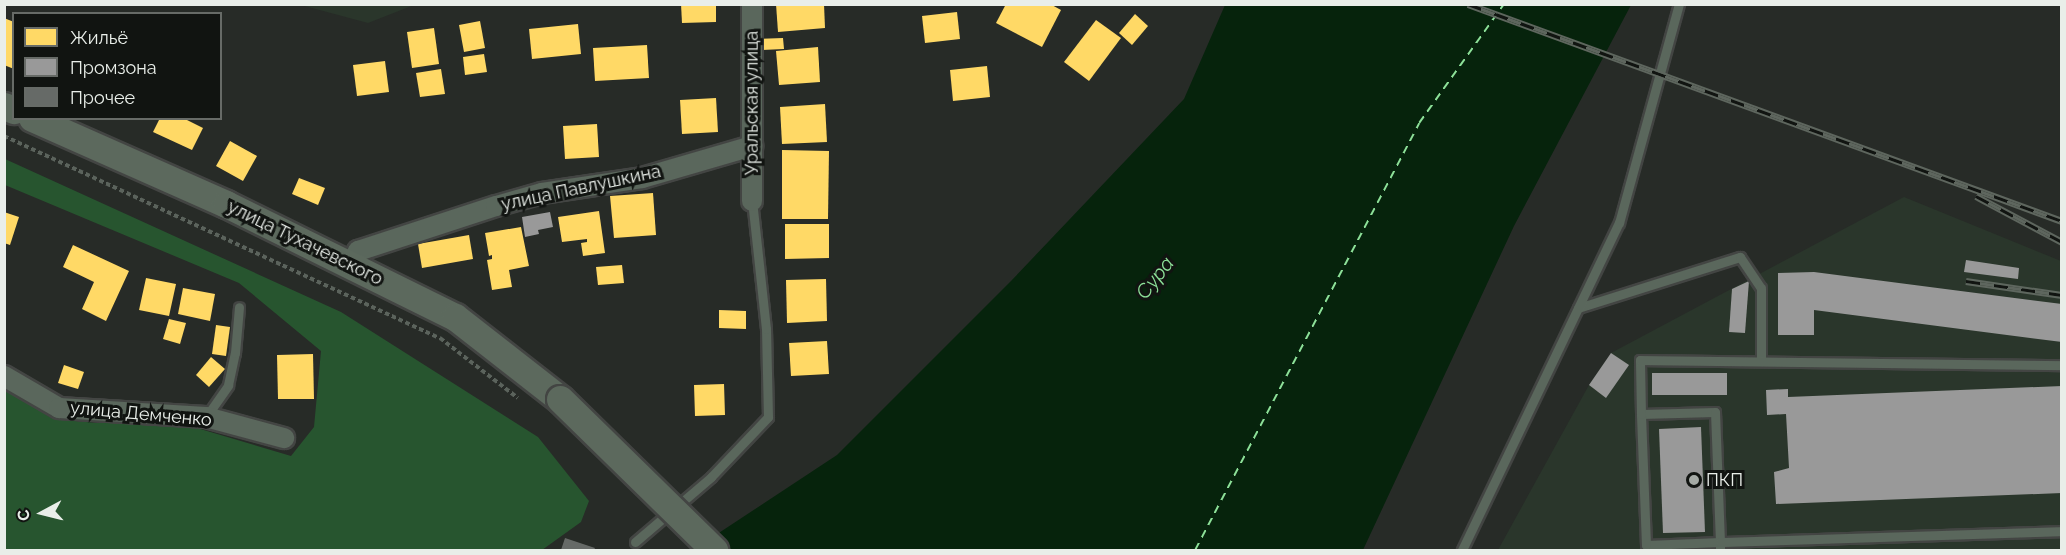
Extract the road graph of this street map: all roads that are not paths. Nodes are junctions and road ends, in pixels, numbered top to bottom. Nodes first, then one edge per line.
1 (752, 4) edge
2 (1679, 4) edge
3 (37, 120) edge
4 (752, 146) junction
5 (752, 201) joint
6 (351, 265) junction
7 (239, 307) dead end
8 (1578, 308) junction
9 (1761, 361) junction
10 (2061, 364) edge
11 (4, 376) edge
12 (1641, 414) junction
13 (206, 417) junction
14 (284, 438) dead end
15 (2061, 531) edge
16 (635, 542) dead end
17 (1720, 546) edge
18 (714, 550) edge
19 (1462, 550) edge

1 - 4 street, Уральская улица
2 - 8 lane
3 - 6 main road, улица Тухачевского
4 - 5 street, Уральская улица
4 - 6 street, улица Павлушкина
5 - 16 lane
6 - 18 main road, улица Тухачевского, bridge
7 - 13 lane
8 - 9 lane
8 - 19 lane
9 - 10 lane
9 - 12 lane
11 - 13 street, улица Демченко
12 - 17 lane
12 - 17 lane
13 - 14 street, улица Демченко
15 - 17 lane

